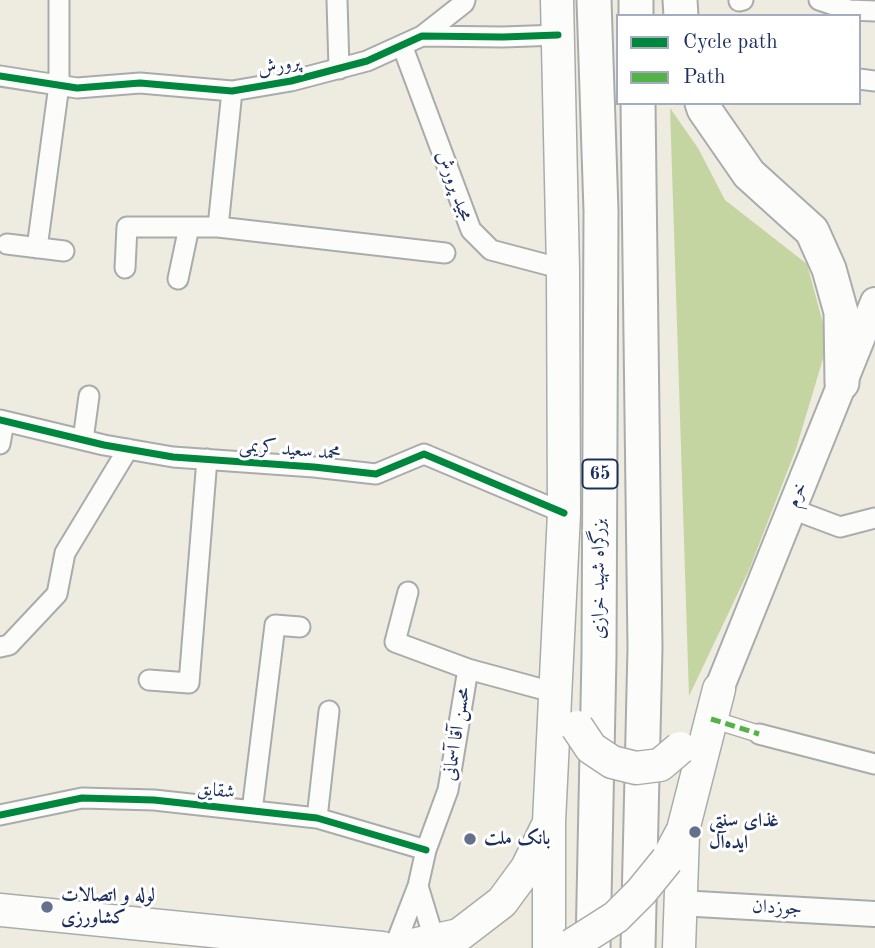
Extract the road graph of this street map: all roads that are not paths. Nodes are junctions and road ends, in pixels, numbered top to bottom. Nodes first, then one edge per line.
1 (59, 0) edge
2 (337, 0) edge
3 (465, 0) edge
4 (557, 0) edge
5 (576, 0) edge
6 (594, 0) edge
7 (820, 0) edge
8 (875, 11) edge
9 (558, 35) junction
10 (422, 36) junction
11 (402, 45) junction
12 (340, 69) junction
13 (0, 76) edge
14 (59, 85) junction
15 (232, 91) junction
16 (638, 105) edge
17 (703, 105) edge
18 (189, 227) junction
19 (218, 227) junction
20 (7, 244) dead end
21 (37, 248) junction
22 (64, 251) dead end
23 (445, 253) dead end
24 (125, 268) dead end
25 (563, 269) junction
26 (178, 279) dead end
27 (875, 302) edge
28 (870, 330) edge
29 (842, 383) junction
30 (89, 396) dead end
31 (2, 421) edge
32 (83, 440) junction
33 (0, 444) edge
34 (128, 449) junction
35 (207, 459) junction
36 (792, 509) junction
37 (564, 513) junction
38 (875, 519) edge
39 (408, 592) dead end
40 (599, 597) junction
41 (300, 627) dead end
42 (0, 648) edge
43 (468, 669) junction
44 (149, 680) dead end
45 (719, 688) junction
46 (556, 693) junction
47 (330, 710) dead end
48 (711, 719) junction
49 (759, 734) joint
50 (875, 764) edge
51 (252, 811) junction
52 (0, 815) edge
53 (317, 818) junction
54 (549, 822) junction
55 (683, 830) junction
56 (426, 850) junction
57 (418, 886) junction
58 (679, 903) junction
59 (0, 910) edge
60 (875, 914) edge
61 (459, 942) edge
62 (570, 947) edge
63 (382, 948) edge
64 (394, 948) edge
65 (400, 948) edge
66 (638, 948) edge
67 (679, 948) edge

1 - 14 street
2 - 12 street
3 - 10 street
4 - 9 main road
5 - 40 highway
6 - 40 highway, بزرگراه شهید خرازی / 65
7 - 8 street
9 - 10 street, پرورش
9 - 25 main road
10 - 11 street, پرورش
11 - 12 street, پرورش
11 - 25 street, مجید پرورش
12 - 15 street, پرورش
13 - 14 street, پرورش
14 - 15 street, پرورش
14 - 21 street
15 - 19 street
16 - 66 highway, 65
17 - 29 highway
18 - 19 street
18 - 24 street
18 - 26 street
19 - 23 street
20 - 21 street
21 - 22 street
25 - 37 main road
27 - 28 main road, خرم
28 - 29 main road, خرم
29 - 36 main road, خرم
30 - 32 street
31 - 32 street, محمد سعید کریمی
31 - 33 street
32 - 34 street, محمد سعید کریمی
34 - 35 street, محمد سعید کریمی
34 - 42 street
35 - 37 street, محمد سعید کریمی
35 - 44 street
36 - 38 street
36 - 45 main road, خرم
37 - 46 main road
39 - 43 street
40 - 62 highway, بزرگراه شهید خرازی / 65
41 - 51 street
43 - 46 street, محسن آقا آسمانی
43 - 56 street, محسن آقا آسمانی
45 - 46 main road, bridge
45 - 48 main road
46 - 54 main road
47 - 53 street
48 - 49 street
48 - 55 main road
49 - 50 street
51 - 52 street, شقایق
51 - 53 street, شقایق
53 - 56 street, شقایق
54 - 61 main road
54 - 62 main road
55 - 58 main road
55 - 62 main road, bridge
56 - 57 street, محسن آقا آسمانی
57 - 61 street
57 - 64 street, محسن آقا آسمانی
58 - 60 street, جوزدان
58 - 67 main road
59 - 63 main road
61 - 65 main road

